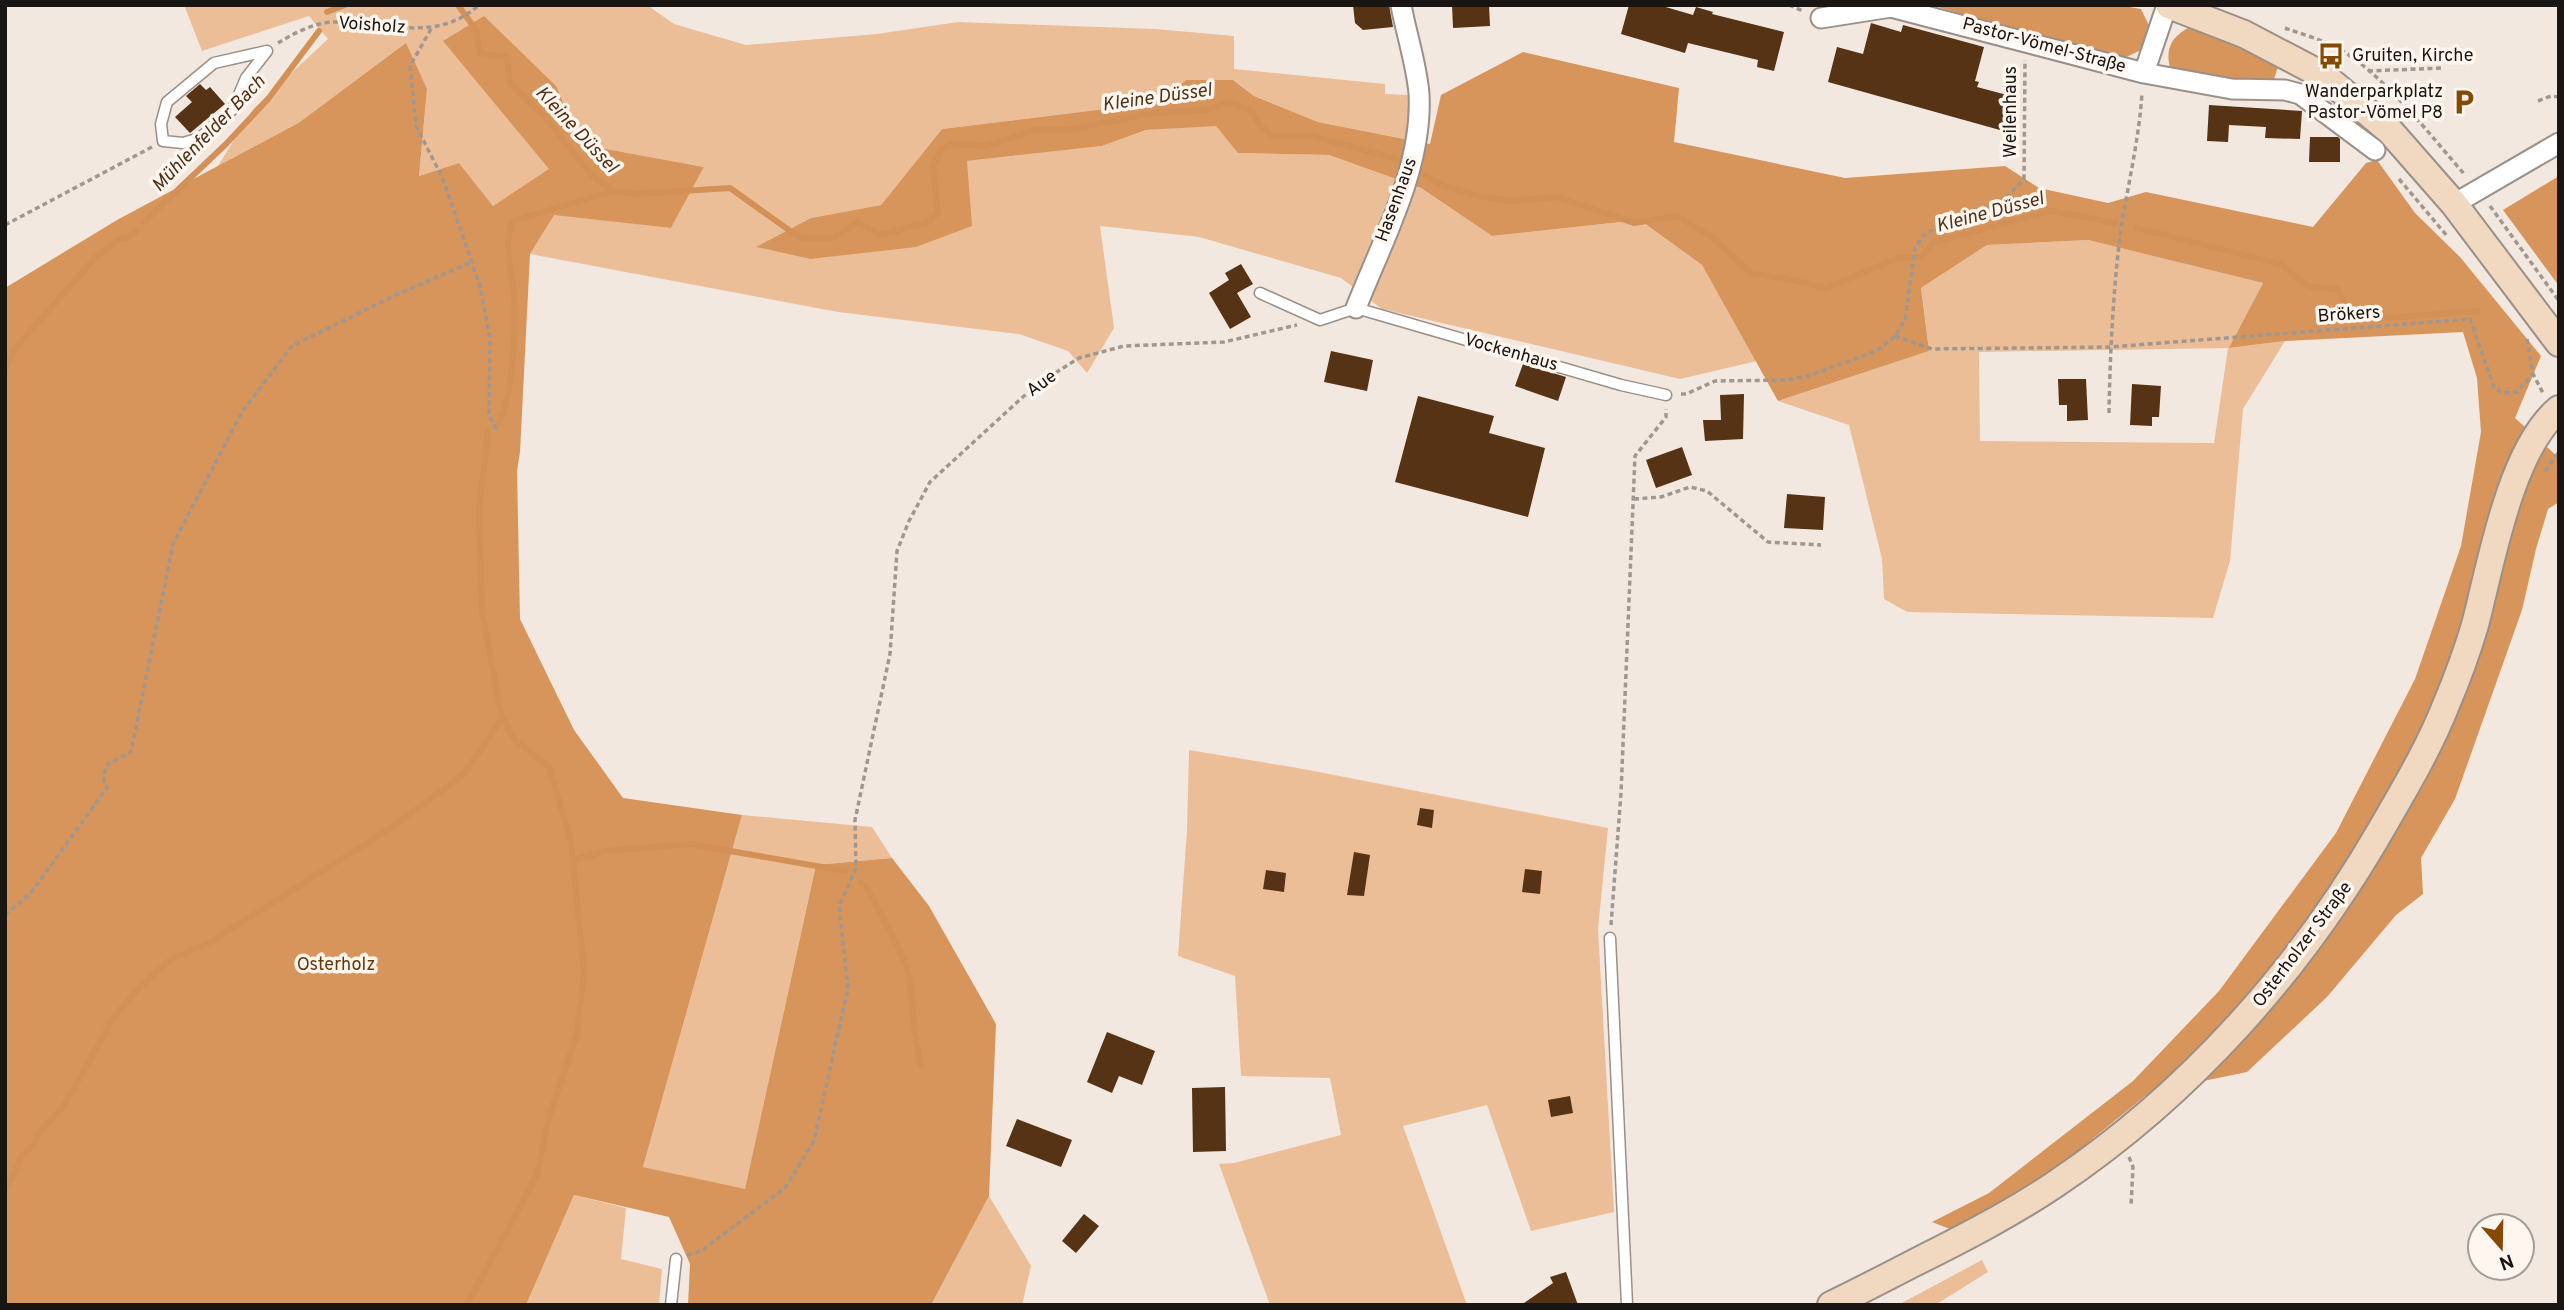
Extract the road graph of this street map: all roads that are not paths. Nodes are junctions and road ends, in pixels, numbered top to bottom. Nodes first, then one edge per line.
1 (1401, 5) edge
2 (2168, 5) edge
3 (1821, 18) dead end
4 (2144, 73) junction
5 (163, 141) joint
6 (2559, 143) edge
7 (2375, 150) dead end
8 (2454, 204) junction
9 (1260, 293) dead end
10 (1356, 308) junction
11 (2559, 343) edge
12 (1666, 395) road end
13 (2559, 409) edge
14 (1610, 938) road end
15 (676, 1259) road end
16 (671, 1305) edge
17 (1627, 1305) edge
18 (1831, 1305) edge

1 - 10 street, Hasenhaus
2 - 4 street, Pastor-Vömel-Straße
2 - 8 main road, Pastor-Vömel-Straße
3 - 4 street, Pastor-Vömel-Straße
4 - 7 street, Pastor-Vömel-Straße
5 - 5 lane
6 - 8 street
8 - 11 main road, Pastor-Vömel-Straße
9 - 10 lane
10 - 12 lane, Vockenhaus
13 - 18 main road, Osterholzer Straße
14 - 17 lane
15 - 16 lane

